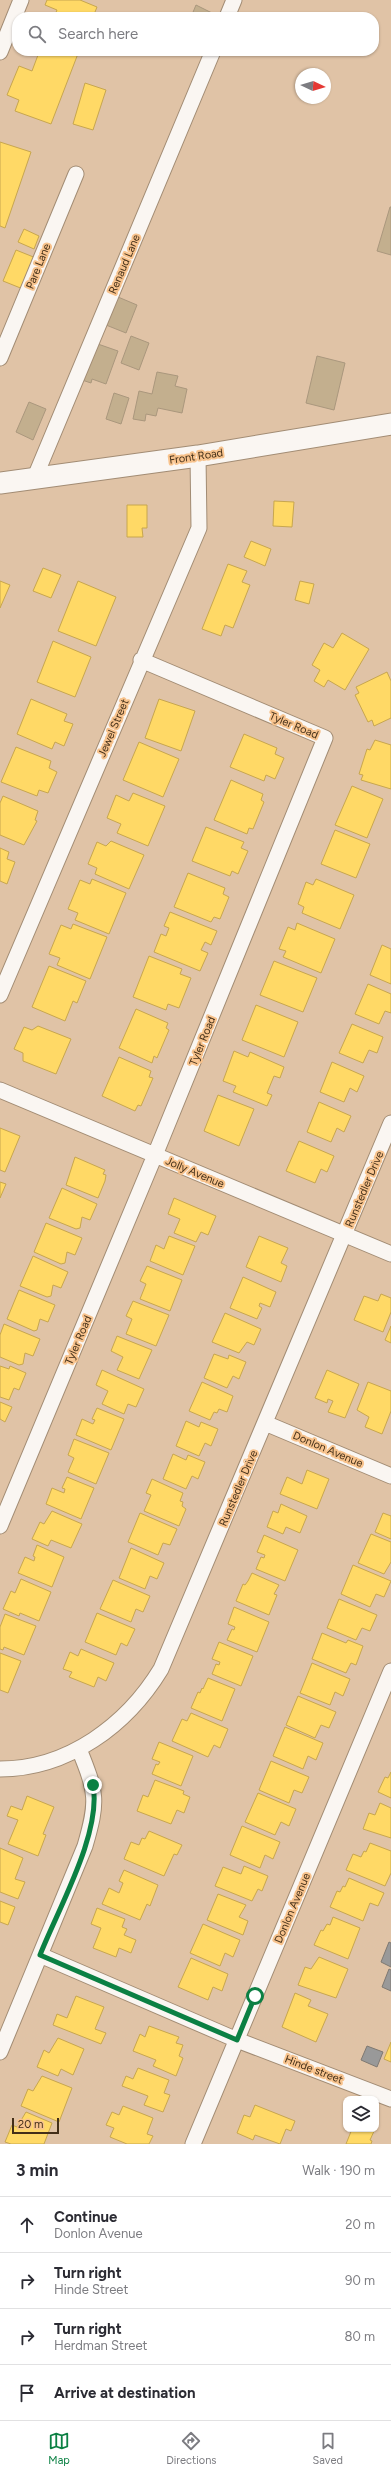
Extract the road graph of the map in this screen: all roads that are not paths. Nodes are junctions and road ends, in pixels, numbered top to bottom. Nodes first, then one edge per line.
1 (21, 0) edge
2 (234, 0) edge
3 (16, 12) edge
4 (229, 12) edge
5 (12, 22) edge
6 (0, 52) edge
7 (211, 56) edge
8 (76, 174) dead end
9 (0, 358) edge
10 (391, 424) edge
11 (198, 456) junction
12 (35, 477) junction
13 (0, 483) edge
14 (141, 660) junction
15 (0, 995) edge
16 (0, 1090) edge
17 (391, 1123) edge
18 (155, 1155) junction
19 (345, 1234) junction
20 (391, 1254) edge
21 (266, 1423) junction
22 (391, 1476) edge
23 (0, 1526) edge
24 (391, 1671) edge
25 (79, 1750) junction
26 (0, 1769) edge
27 (40, 1955) junction
28 (237, 2040) junction
29 (0, 2052) edge
30 (391, 2099) edge
31 (193, 2144) edge

1 - 3 street
2 - 4 street
5 - 6 street
7 - 12 street, Renaud Lane
8 - 9 street, Pare Lane
10 - 11 main road, Front Road
11 - 12 main road, Front Road
11 - 14 street, Jewel Street
12 - 13 main road, Front Road
14 - 15 street, Jewel Street
14 - 18 street, Tyler Road
16 - 18 street, Jolly Avenue
17 - 19 street, Runstedler Drive
18 - 19 street, Jolly Avenue
18 - 23 street, Tyler Road
19 - 20 street, Jolly Avenue
19 - 21 street, Runstedler Drive
21 - 22 street, Donlon Avenue
21 - 25 street, Runstedler Drive
24 - 28 street, Donlon Avenue
25 - 26 street, Runstedler Drive
25 - 27 street
27 - 28 street
27 - 29 street
28 - 30 street, Hinde street
28 - 31 street, Donlon Avenue

